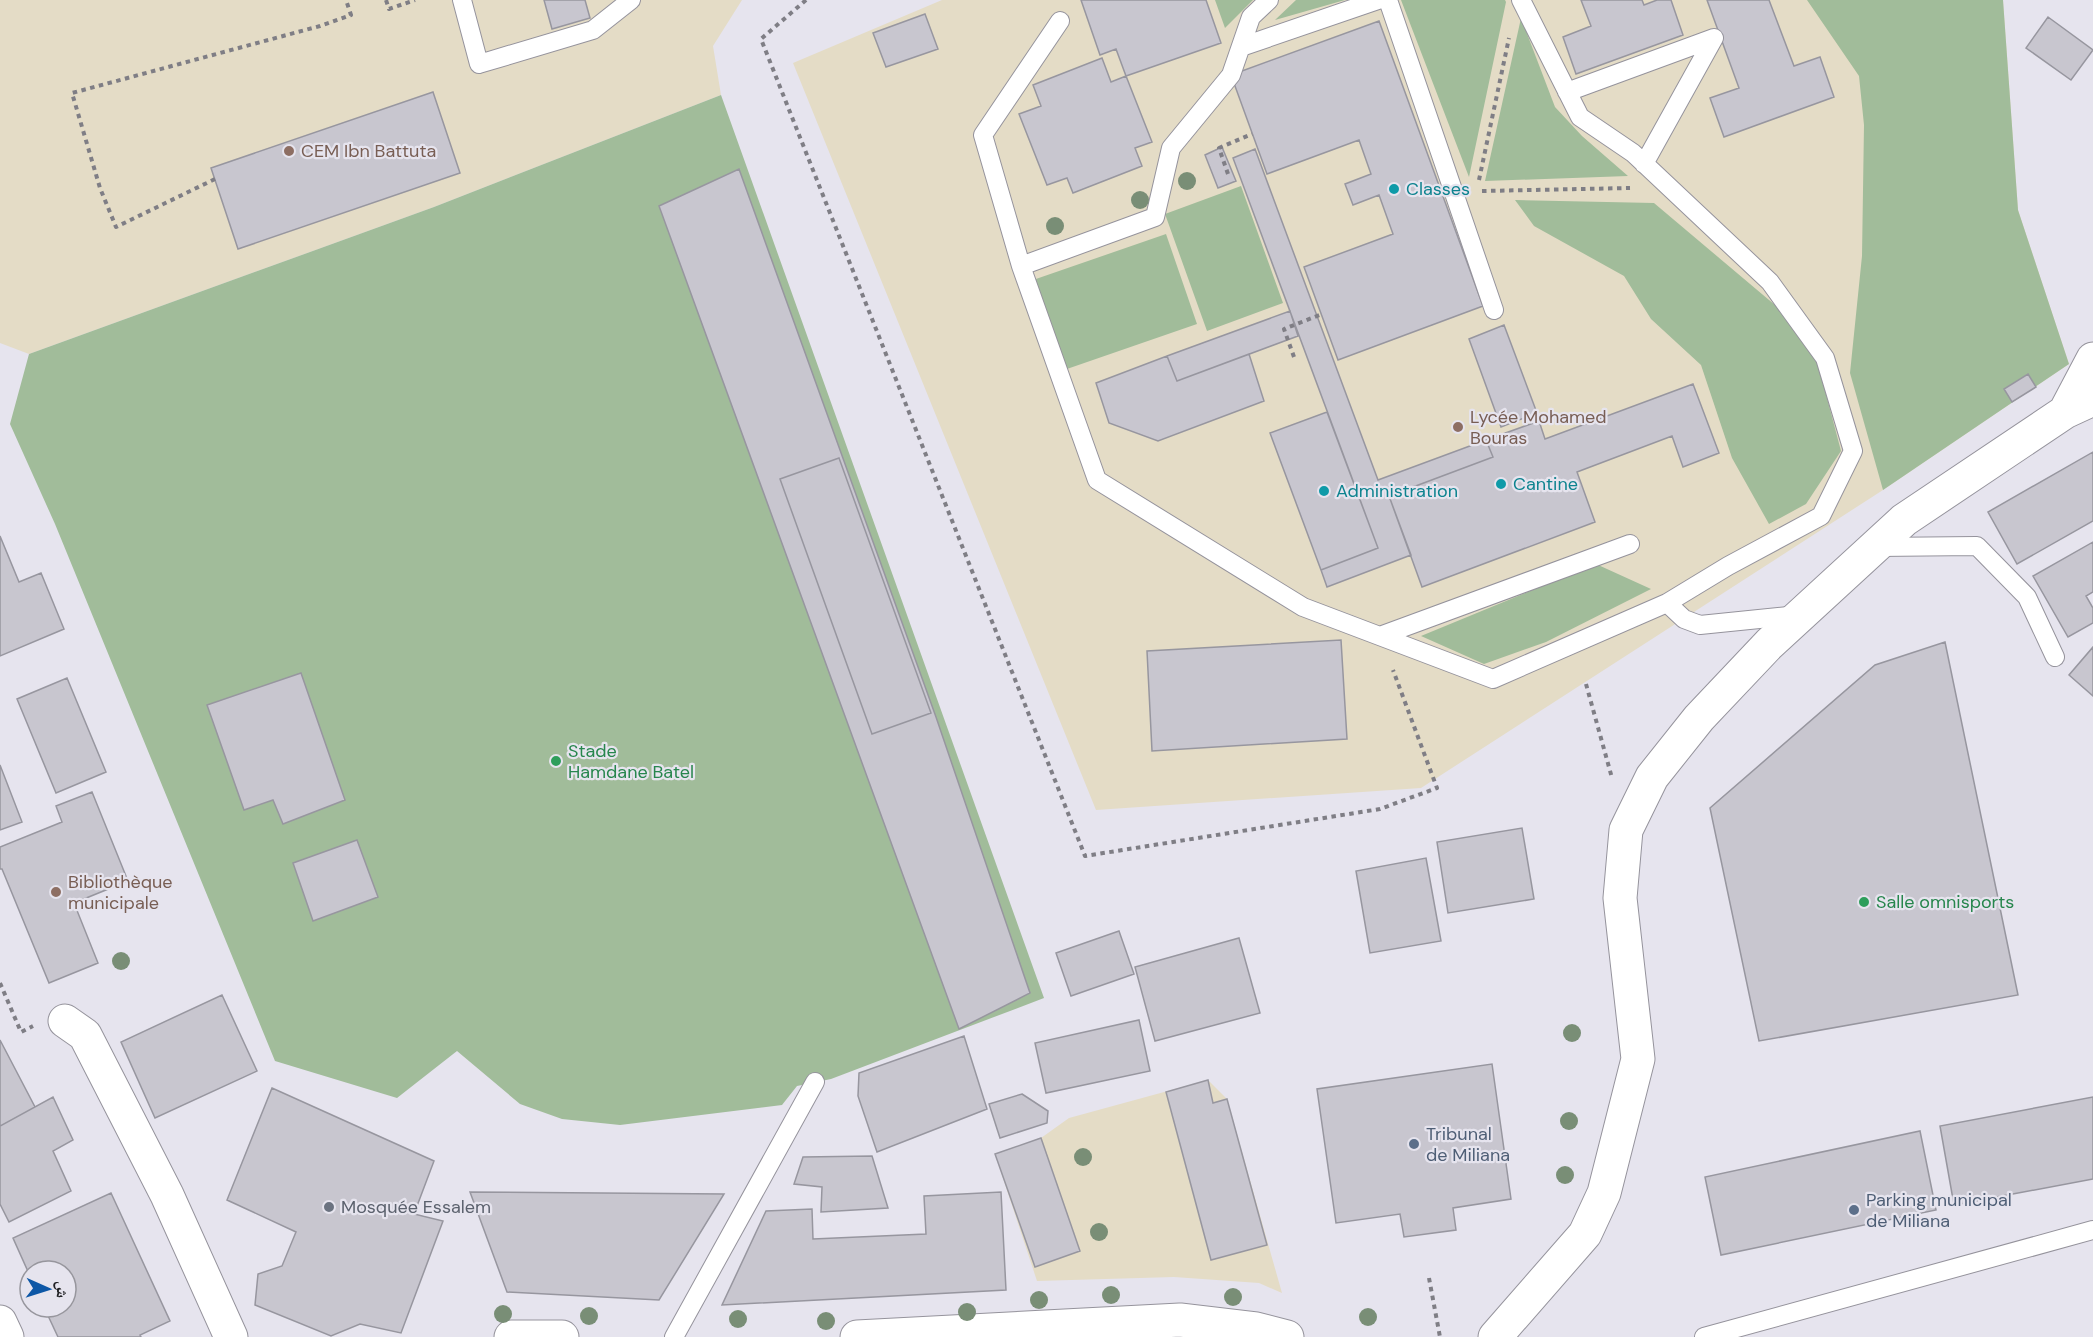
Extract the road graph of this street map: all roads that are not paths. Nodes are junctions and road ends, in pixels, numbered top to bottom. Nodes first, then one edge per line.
1 (462, 0) edge
2 (631, 0) edge
3 (1269, 0) edge
4 (1378, 0) edge
5 (1388, 0) edge
6 (1521, 0) edge
7 (1060, 21) dead end
8 (1241, 47) junction
9 (1567, 92) junction
10 (1644, 164) junction
11 (1022, 266) junction
12 (1494, 310) dead end
13 (2093, 359) edge
14 (2079, 405) edge
15 (1630, 544) dead end
16 (1874, 547) junction
17 (1667, 603) junction
18 (1801, 614) junction
19 (1380, 636) junction
20 (2055, 657) dead end
21 (65, 1021) road end
22 (816, 1082) dead end
23 (2093, 1230) edge
24 (0, 1322) edge
25 (7, 1337) edge
26 (231, 1337) edge
27 (521, 1337) edge
28 (562, 1337) edge
29 (674, 1337) edge
30 (857, 1337) edge
31 (1287, 1337) edge
32 (1495, 1337) edge
33 (1704, 1337) edge

1 - 2 lane
3 - 8 lane
4 - 8 lane
5 - 12 lane
6 - 9 lane
7 - 11 lane
8 - 11 lane
9 - 10 lane
9 - 10 lane
10 - 17 lane
11 - 19 lane
13 - 14 street
14 - 16 street
15 - 19 lane
16 - 18 street
16 - 20 lane
17 - 18 lane
17 - 19 lane
18 - 32 street
21 - 26 street
22 - 29 lane
23 - 33 lane
24 - 25 street
27 - 28 street
30 - 31 street

